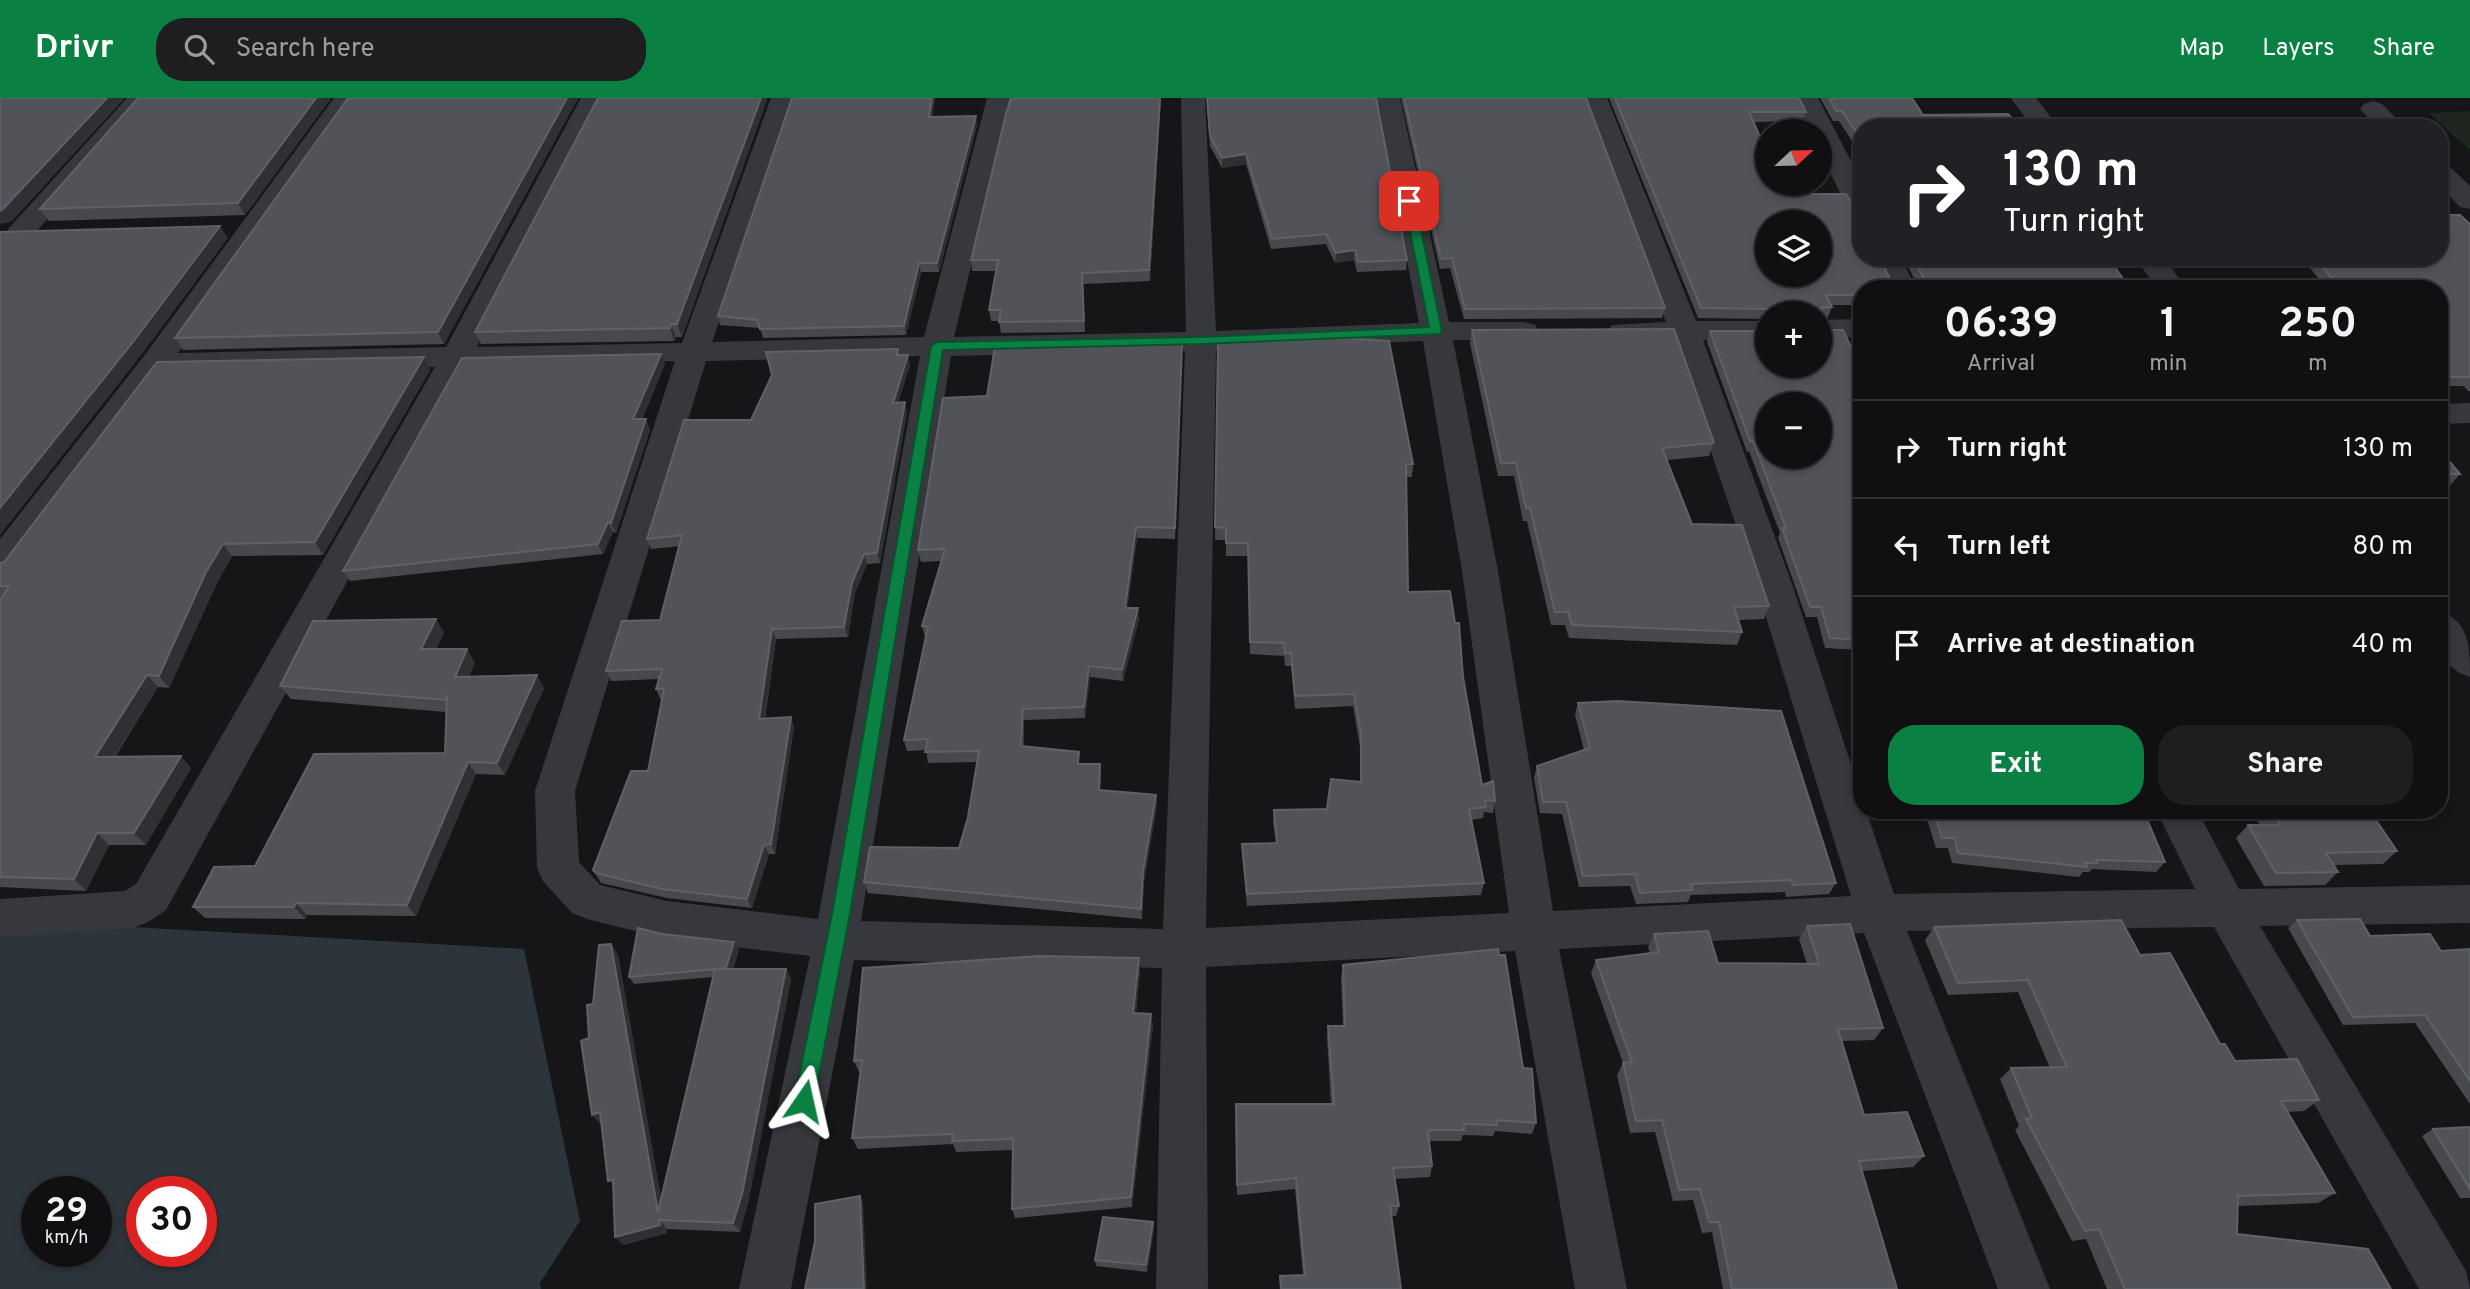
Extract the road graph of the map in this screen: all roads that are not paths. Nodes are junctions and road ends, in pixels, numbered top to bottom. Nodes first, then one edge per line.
1 (141, 98) edge
2 (347, 98) edge
3 (593, 98) edge
4 (783, 98) edge
5 (999, 98) edge
6 (1193, 98) edge
7 (1388, 98) edge
8 (1595, 98) edge
9 (1806, 98) edge
10 (2023, 98) edge
11 (2373, 109) dead end
12 (2039, 119) edge
13 (2384, 119) edge
14 (2448, 180) edge
15 (1853, 191) edge
16 (2470, 201) edge
17 (60, 232) edge
18 (9, 234) edge
19 (2155, 266) edge
20 (2166, 280) edge
21 (1853, 328) edge
22 (1832, 329) edge
23 (1755, 330) edge
24 (1436, 331) junction
25 (1547, 331) edge
26 (1588, 331) edge
27 (1685, 332) junction
28 (1201, 341) junction
29 (937, 346) junction
30 (694, 351) junction
31 (457, 355) junction
32 (155, 363) junction
33 (2470, 413) edge
34 (2448, 414) edge
35 (0, 564) edge
36 (2448, 635) edge
37 (2470, 663) edge
38 (2181, 819) edge
39 (2470, 904) edge
40 (2226, 907) junction
41 (1878, 913) junction
42 (0, 918) edge
43 (1534, 932) junction
44 (836, 940) junction
45 (1184, 949) junction
46 (765, 1289) edge
47 (1181, 1289) edge
48 (1601, 1289) edge
49 (2024, 1289) edge
50 (2448, 1289) edge

1 - 18 street
2 - 32 street
3 - 31 street
4 - 30 street
5 - 29 street
6 - 28 street
7 - 24 street
8 - 27 street
9 - 15 street
10 - 12 street
11 - 13 street
14 - 16 street
17 - 18 street
19 - 20 street
21 - 22 street
23 - 27 street
24 - 25 street
24 - 28 street
24 - 43 street
26 - 27 street
27 - 41 street
28 - 29 street
28 - 45 street
29 - 30 street
29 - 44 street
30 - 31 street
30 - 44 street
31 - 32 street
31 - 42 street
32 - 35 street
33 - 34 street
36 - 37 street
38 - 40 street
39 - 40 street
40 - 41 street
40 - 50 street
41 - 43 street
41 - 49 street
43 - 45 street
43 - 48 street
44 - 45 street
44 - 46 street
45 - 47 street

